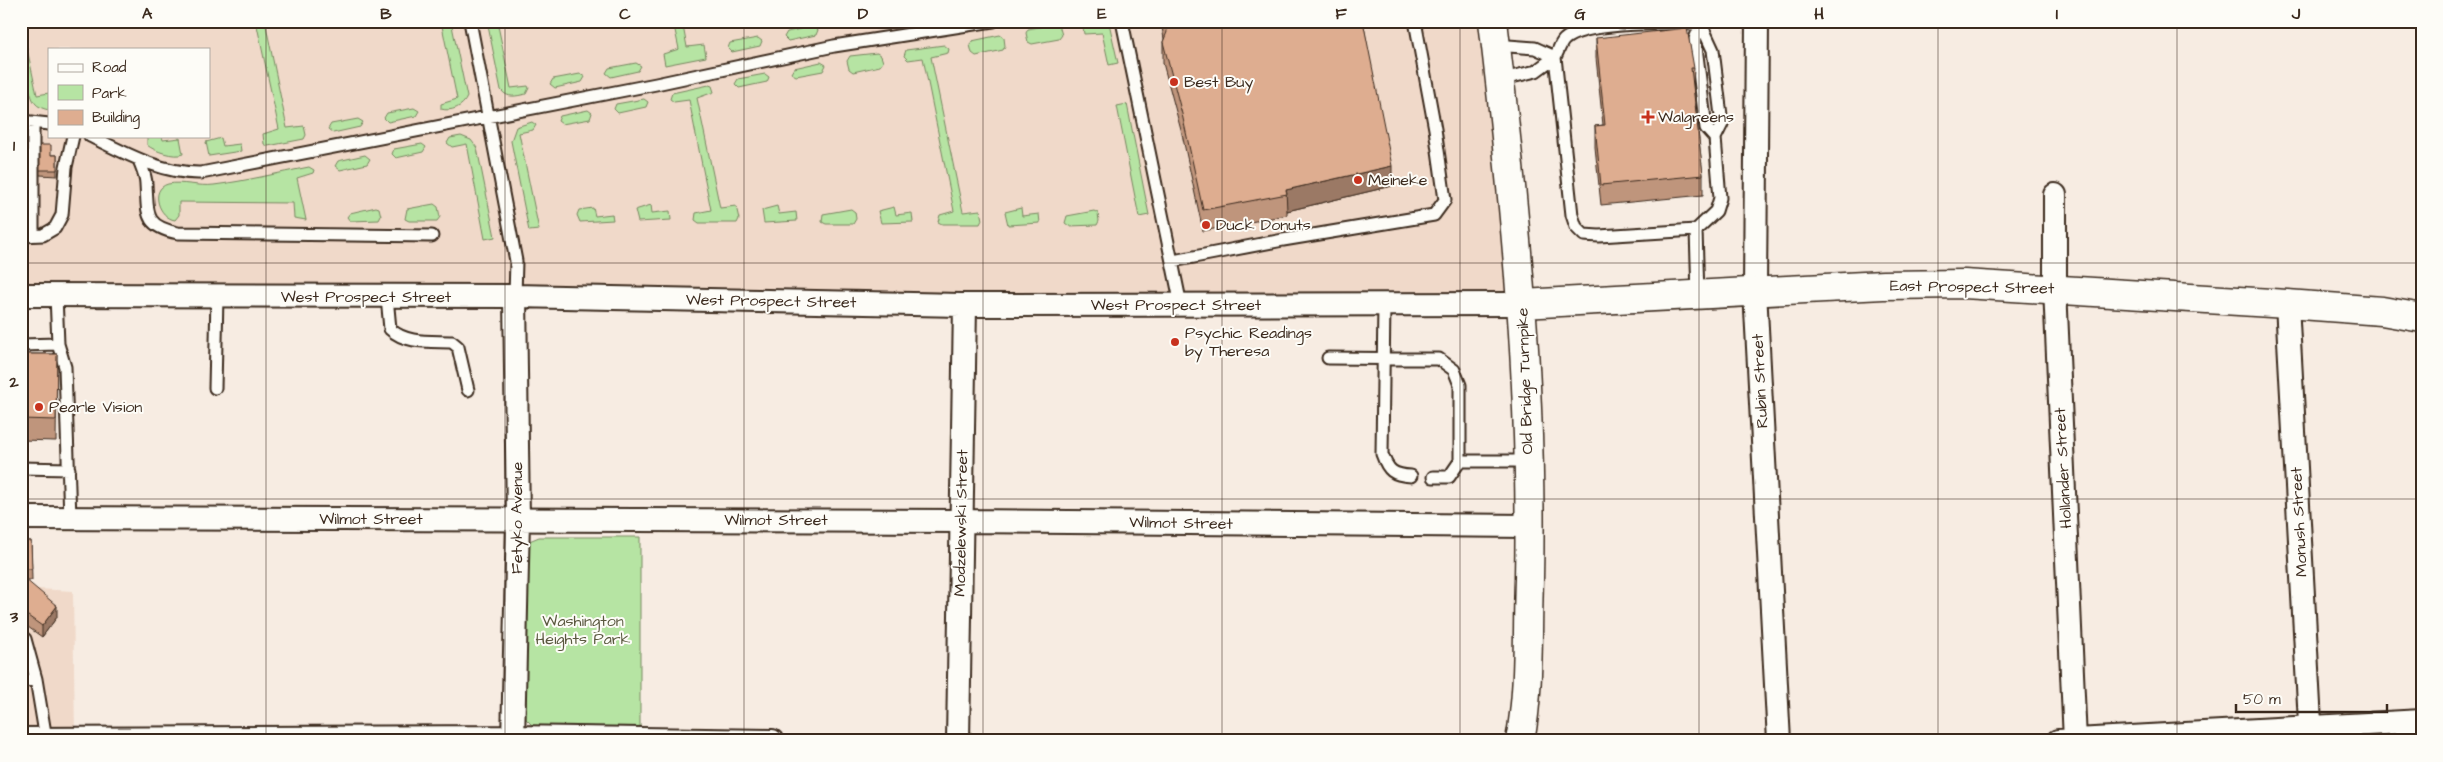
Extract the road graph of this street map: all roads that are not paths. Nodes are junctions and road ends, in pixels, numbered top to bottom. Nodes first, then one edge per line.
1 (470, 21) edge
2 (993, 21) edge
3 (1122, 21) edge
4 (1415, 21) edge
5 (1757, 21) edge
6 (1700, 22) edge
7 (1494, 33) edge
8 (1555, 57) junction
9 (1499, 80) junction
10 (489, 116) junction
11 (21, 121) edge
12 (33, 122) junction
13 (48, 124) edge
14 (73, 138) edge
15 (94, 138) edge
16 (1716, 138) junction
17 (139, 160) junction
18 (2055, 195) dead end
19 (1696, 230) junction
20 (27, 236) edge
21 (432, 236) dead end
22 (1173, 261) junction
23 (2055, 288) junction
24 (1755, 291) junction
25 (21, 295) edge
26 (56, 295) junction
27 (1698, 295) junction
28 (217, 296) junction
29 (515, 296) junction
30 (387, 297) junction
31 (1522, 304) junction
32 (2287, 304) junction
33 (965, 305) junction
34 (1181, 305) junction
35 (1384, 305) junction
36 (2422, 318) edge
37 (58, 344) junction
38 (21, 345) edge
39 (1328, 358) dead end
40 (1383, 359) junction
41 (215, 388) dead end
42 (468, 390) dead end
43 (1460, 461) junction
44 (1528, 461) junction
45 (21, 468) edge
46 (68, 469) junction
47 (1411, 476) dead end
48 (1433, 477) dead end
49 (21, 518) edge
50 (70, 519) junction
51 (518, 519) junction
52 (961, 521) junction
53 (1530, 526) junction
54 (21, 636) edge
55 (36, 679) junction
56 (21, 682) edge
57 (2422, 721) edge
58 (2310, 734) edge
59 (46, 739) junction
60 (513, 739) edge
61 (21, 740) edge
62 (74, 740) edge
63 (176, 740) edge
64 (2070, 740) edge
65 (772, 741) edge
66 (958, 741) edge
67 (1520, 741) edge
68 (1779, 741) edge

1 - 10 lane
2 - 10 lane
3 - 22 lane
4 - 22 lane
5 - 24 street, Rubin Street
6 - 8 lane
6 - 16 lane
6 - 16 lane
7 - 8 lane
7 - 9 street, Old Bridge Turnpike
8 - 9 lane
8 - 19 lane
9 - 31 street, Old Bridge Turnpike
10 - 17 lane
10 - 29 lane
11 - 12 lane
12 - 13 lane
12 - 20 lane
14 - 20 lane
15 - 17 lane
16 - 19 lane
17 - 21 lane
18 - 23 street, Hollander Street
19 - 27 lane
22 - 34 lane
23 - 24 street, East Prospect Street
23 - 32 street, East Prospect Street
23 - 64 street, Hollander Street
24 - 27 street, East Prospect Street
24 - 68 street, Rubin Street
25 - 26 street, West Prospect Street
26 - 28 street, West Prospect Street
26 - 37 lane
27 - 31 street, East Prospect Street
28 - 30 street, West Prospect Street
28 - 41 lane
29 - 30 street, West Prospect Street
29 - 33 street, West Prospect Street
29 - 51 street, Fetyko Avenue
30 - 42 lane
31 - 35 street, West Prospect Street
31 - 44 street, Old Bridge Turnpike
32 - 36 street, East Prospect Street
32 - 58 street, Monush Street
33 - 34 street, West Prospect Street
33 - 52 street, Modzelewski Street
34 - 35 street, West Prospect Street
35 - 40 lane
37 - 38 lane
37 - 46 lane
39 - 40 lane
40 - 43 lane
40 - 47 lane
43 - 44 lane
43 - 48 lane
44 - 53 street, Old Bridge Turnpike
45 - 46 lane
46 - 50 lane
49 - 50 street, Wilmot Street
50 - 51 street, Wilmot Street
51 - 52 street, Wilmot Street
51 - 60 street, Fetyko Avenue
52 - 53 street, Wilmot Street
52 - 66 street, Modzelewski Street
53 - 67 street, Old Bridge Turnpike
54 - 55 lane
55 - 56 lane
55 - 59 lane
57 - 58 street
58 - 64 street
59 - 61 street
59 - 62 street
60 - 63 street
60 - 65 street
62 - 63 street

